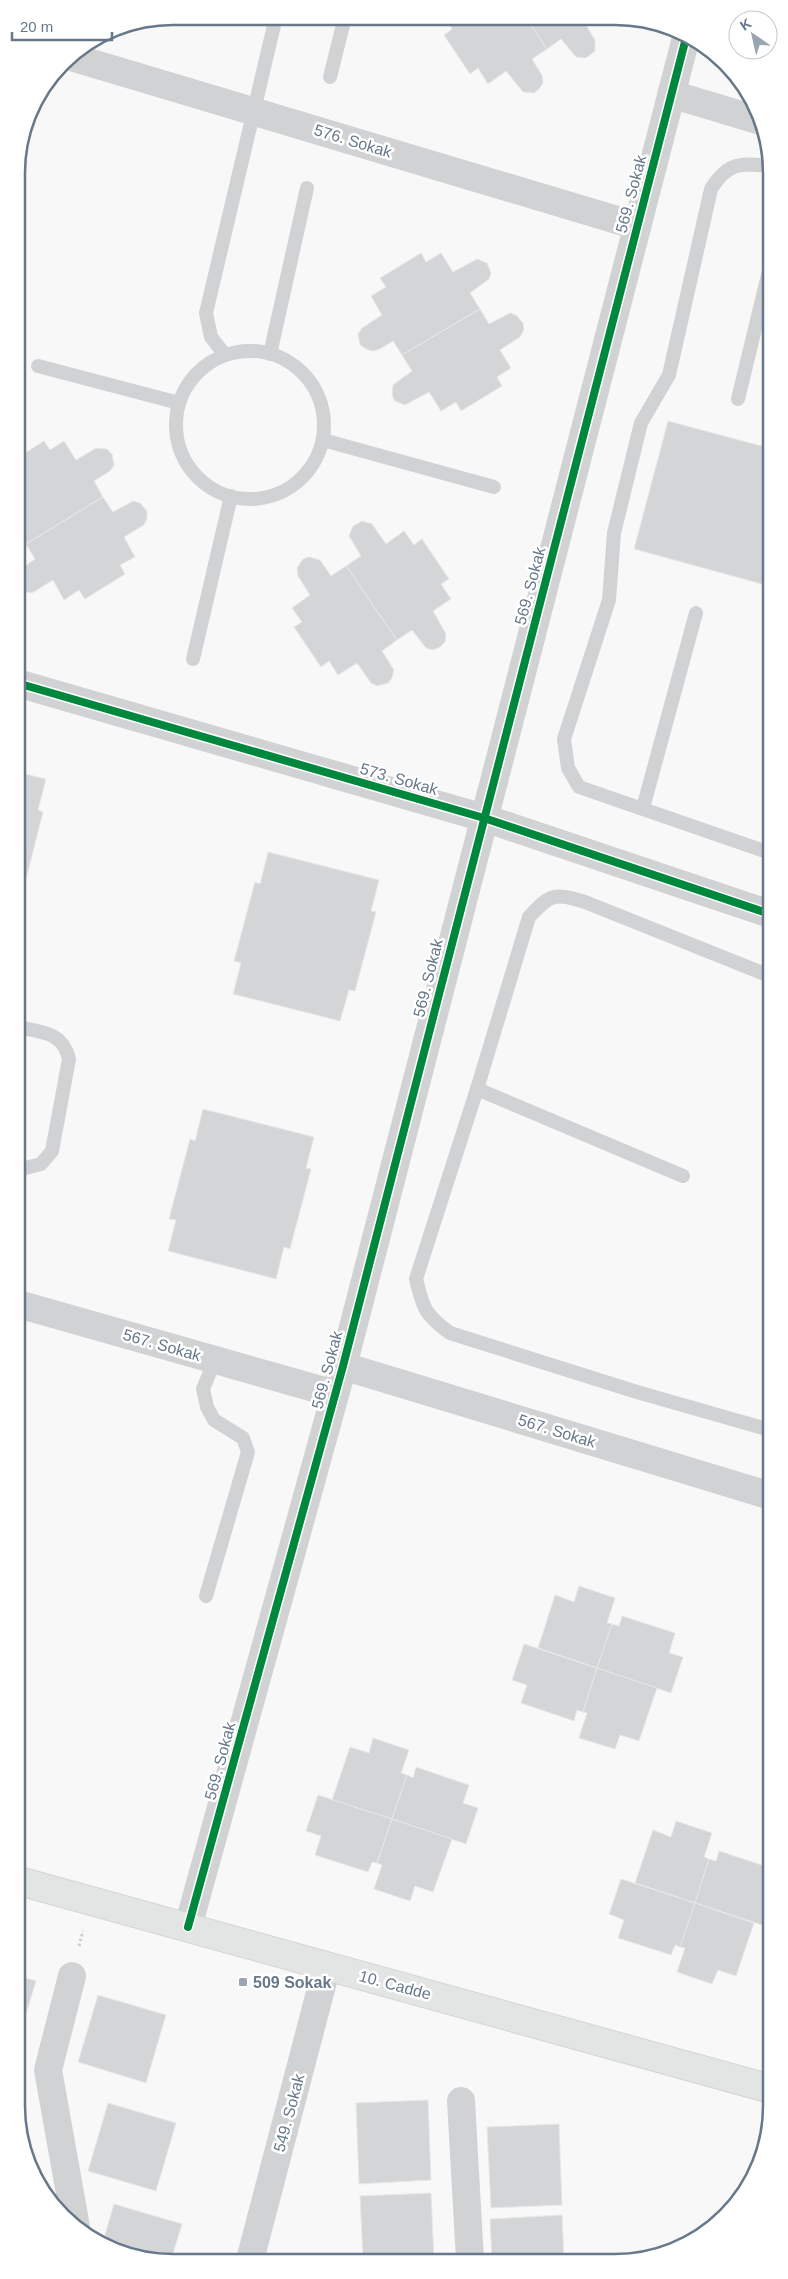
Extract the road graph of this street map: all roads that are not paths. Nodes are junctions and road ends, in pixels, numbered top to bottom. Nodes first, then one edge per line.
1 (274, 25) edge
2 (343, 25) edge
3 (685, 42) edge
4 (79, 59) edge
5 (330, 77) dead end
6 (671, 94) junction
7 (252, 112) junction
8 (753, 119) edge
9 (763, 165) edge
10 (307, 188) dead end
11 (637, 226) junction
12 (763, 296) edge
13 (270, 354) junction
14 (225, 355) junction
15 (38, 366) dead end
16 (738, 399) dead end
17 (179, 404) junction
18 (323, 440) junction
19 (494, 487) dead end
20 (231, 496) junction
21 (696, 613) dead end
22 (194, 659) dead end
23 (25, 685) edge
24 (643, 808) junction
25 (484, 818) junction
26 (763, 851) edge
27 (763, 912) edge
28 (763, 973) edge
29 (25, 1028) edge
30 (477, 1089) junction
31 (25, 1168) edge
32 (682, 1176) dead end
33 (25, 1306) edge
34 (215, 1360) junction
35 (342, 1366) junction
36 (335, 1394) junction
37 (763, 1428) edge
38 (763, 1494) edge
39 (206, 1596) dead end
40 (25, 1883) edge
41 (188, 1927) junction
42 (327, 1966) junction
43 (72, 1976) road end
44 (763, 2087) edge
45 (461, 2101) dead end
46 (74, 2216) edge
47 (252, 2254) edge
48 (470, 2254) edge

1 - 7 lane
2 - 5 lane
3 - 6 street, 569. Sokak
4 - 7 street, 576. Sokak
6 - 8 street
6 - 11 street, 569. Sokak
7 - 11 street, 576. Sokak
7 - 14 lane
9 - 24 lane
10 - 13 lane
11 - 25 street, 569. Sokak
12 - 16 lane
13 - 14 lane
13 - 18 lane
14 - 17 lane
15 - 17 lane
17 - 20 lane
18 - 19 lane
18 - 20 lane
20 - 22 lane
21 - 24 lane
23 - 25 street, 573. Sokak
24 - 26 lane
25 - 27 street, 573. Sokak
25 - 35 street, 569. Sokak
28 - 30 lane
29 - 31 lane
30 - 32 lane
30 - 37 lane
33 - 34 street, 567. Sokak
34 - 36 street, 567. Sokak
34 - 39 lane
35 - 36 street, 569. Sokak
35 - 38 street, 567. Sokak
36 - 41 street, 569. Sokak
40 - 41 main road, 10. Cadde
41 - 42 main road, 10. Cadde
42 - 44 main road, 10. Cadde
42 - 47 street, 549. Sokak
43 - 46 street
45 - 48 street

